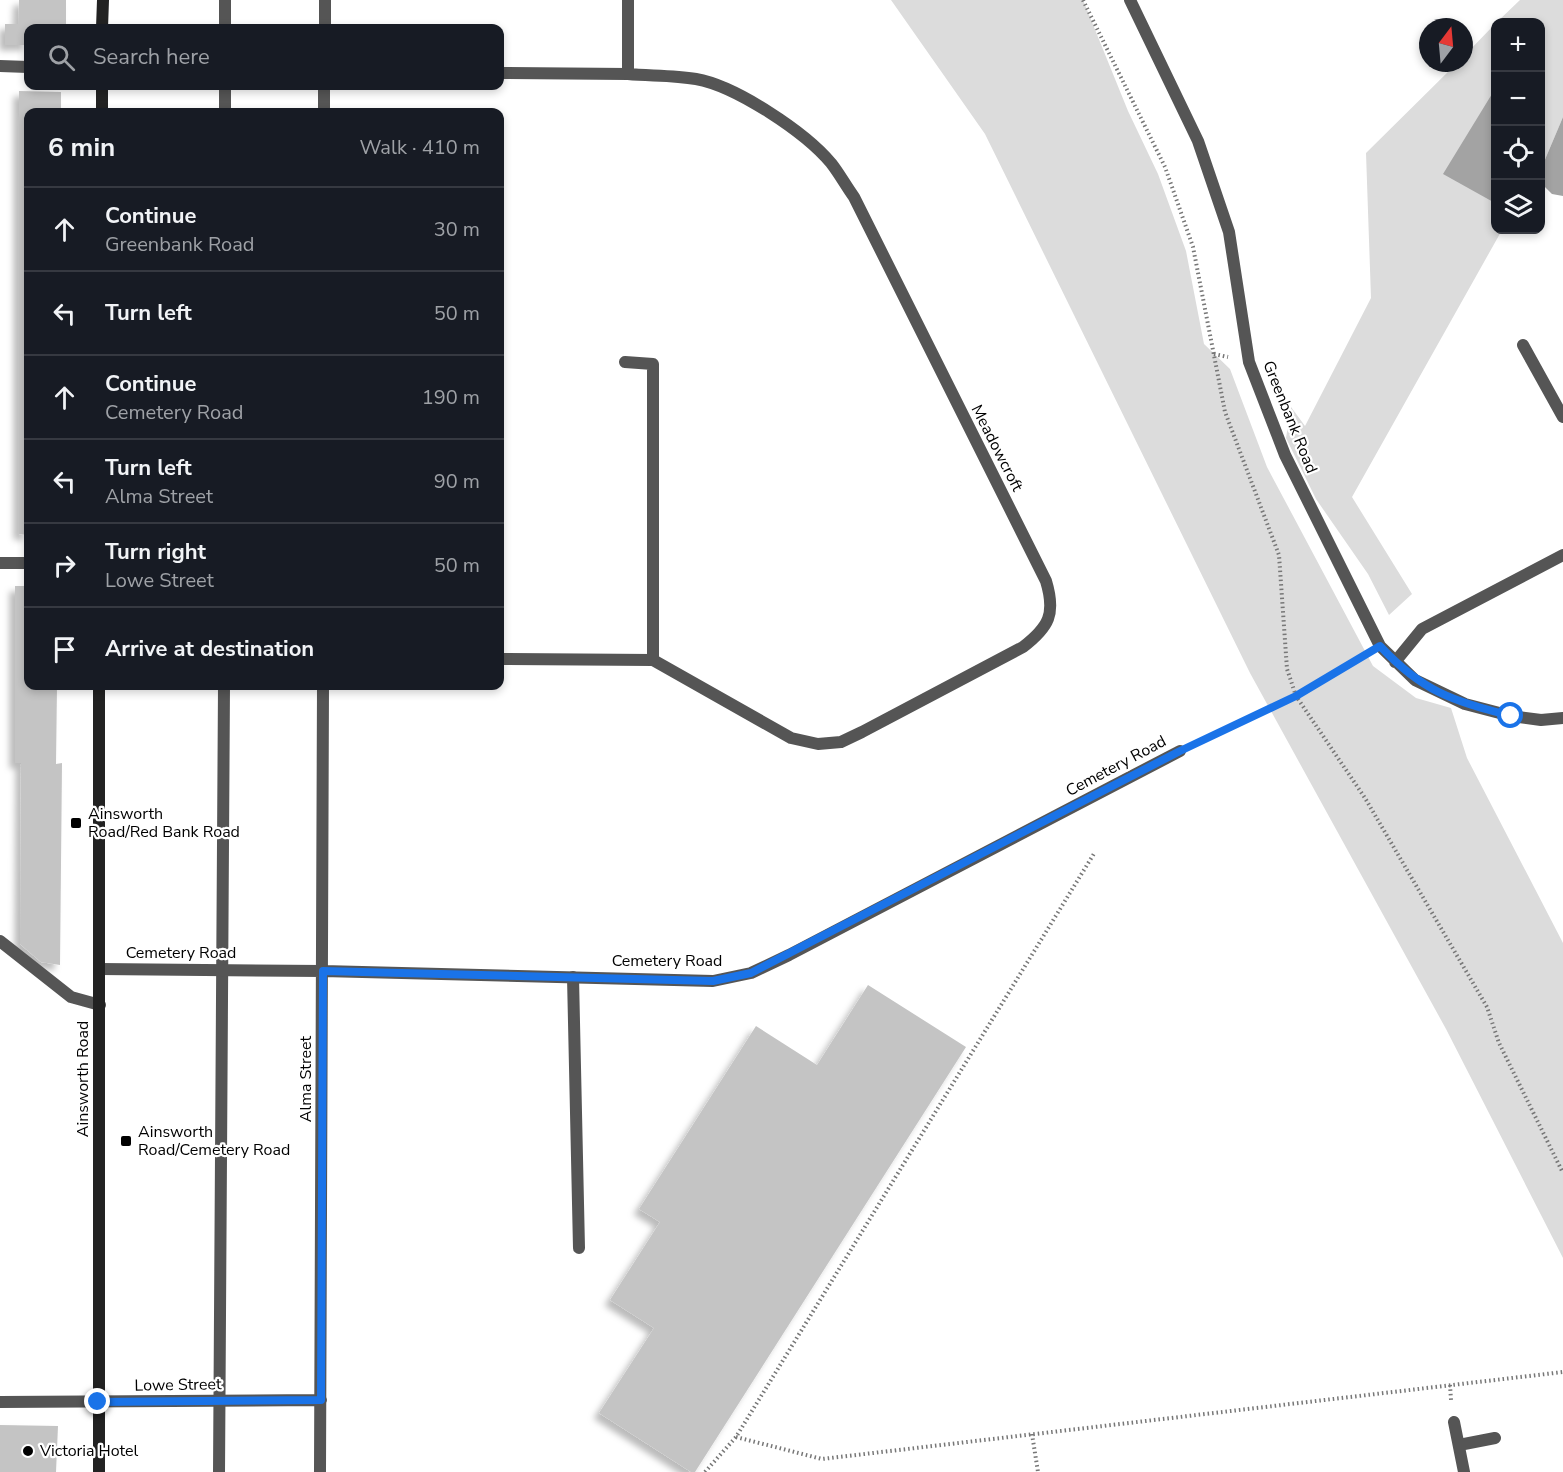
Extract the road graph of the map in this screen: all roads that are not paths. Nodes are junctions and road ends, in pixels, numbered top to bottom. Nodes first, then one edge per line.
1 (103, 0) edge
2 (225, 0) edge
3 (325, 0) edge
4 (628, 0) edge
5 (1130, 0) edge
6 (102, 24) edge
7 (225, 24) edge
8 (324, 24) edge
9 (0, 66) edge
10 (24, 67) edge
11 (504, 73) edge
12 (628, 74) junction
13 (102, 90) edge
14 (225, 90) edge
15 (324, 90) edge
16 (102, 108) edge
17 (225, 108) edge
18 (324, 108) edge
19 (1523, 345) dead end
20 (625, 362) dead end
21 (1563, 417) edge
22 (1563, 555) edge
23 (0, 563) edge
24 (24, 563) edge
25 (504, 659) edge
26 (653, 660) junction
27 (1395, 662) junction
28 (99, 690) edge
29 (224, 690) edge
30 (323, 690) edge
31 (1563, 718) edge
32 (1180, 751) road end
33 (0, 941) edge
34 (100, 969) junction
35 (223, 970) junction
36 (323, 971) junction
37 (573, 977) junction
38 (100, 1005) junction
39 (579, 1248) dead end
40 (321, 1400) junction
41 (218, 1401) junction
42 (0, 1402) edge
43 (98, 1402) junction
44 (1454, 1422) dead end
45 (1495, 1438) dead end
46 (1459, 1445) junction
47 (99, 1472) edge
48 (219, 1472) edge
49 (320, 1472) edge
50 (1464, 1472) edge

1 - 6 main road
2 - 7 street
3 - 8 street
4 - 12 street
5 - 27 street, Greenbank Road
9 - 10 street
11 - 12 street, Meadowcroft
12 - 26 street, Meadowcroft
13 - 16 main road
14 - 17 street
15 - 18 street
19 - 21 street
20 - 26 street
22 - 27 street
23 - 24 street
25 - 26 street, Meadowcroft
27 - 31 street, Greenbank Road
28 - 34 main road, Ainsworth Road
29 - 35 street
30 - 36 street, Alma Street
32 - 37 street, Cemetery Road
33 - 38 street
34 - 35 street, Cemetery Road
34 - 38 main road, Ainsworth Road
35 - 36 street, Cemetery Road
35 - 41 street
36 - 37 street, Cemetery Road
36 - 40 street, Alma Street
37 - 39 street
38 - 43 main road, Ainsworth Road
40 - 41 street, Lowe Street
40 - 49 street, Alma Street
41 - 43 street, Lowe Street
41 - 48 street
42 - 43 street, Lowe Street
43 - 47 main road, Ainsworth Road
44 - 46 street
45 - 46 street
46 - 50 street

